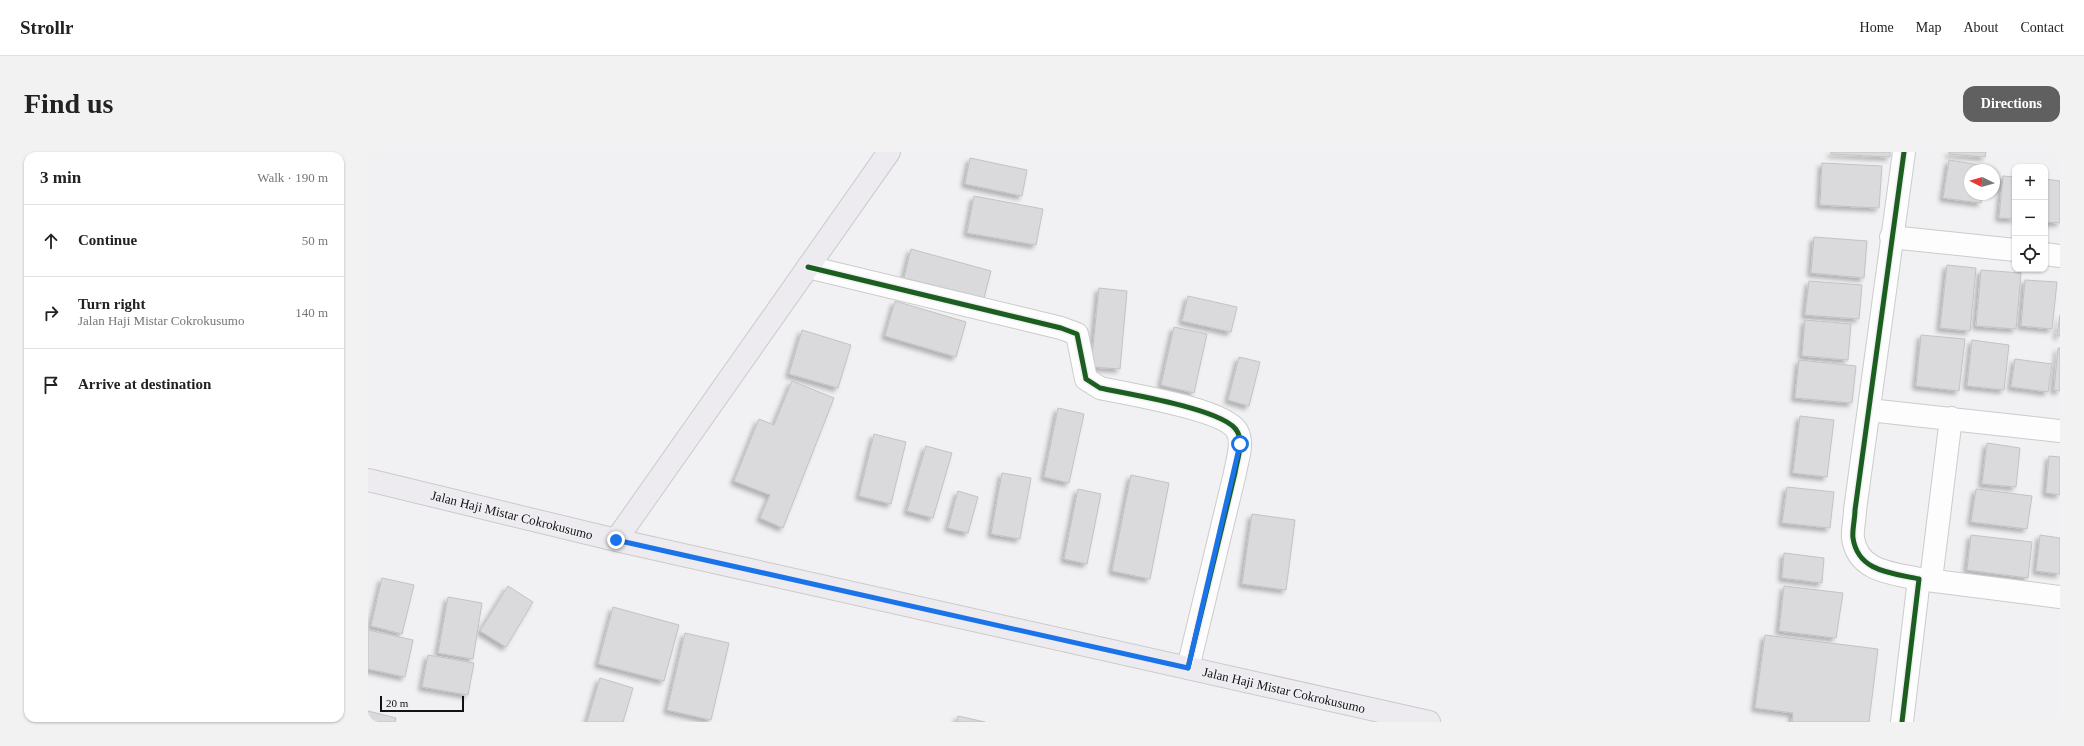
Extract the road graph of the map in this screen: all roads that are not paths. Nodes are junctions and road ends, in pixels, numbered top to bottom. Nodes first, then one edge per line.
1 (888, 152) edge
2 (1904, 152) edge
3 (1891, 237) junction
4 (2012, 250) edge
5 (2048, 254) edge
6 (2060, 256) edge
7 (808, 267) junction
8 (1869, 410) junction
9 (1951, 418) junction
10 (2060, 431) edge
11 (368, 480) edge
12 (616, 540) junction
13 (1925, 580) junction
14 (2060, 597) edge
15 (1188, 668) junction
16 (1429, 722) edge
17 (1902, 722) edge

1 - 7 main road
2 - 3 street
3 - 4 street
3 - 8 street
5 - 6 street
7 - 12 main road
7 - 15 street
8 - 9 street
8 - 13 street
9 - 10 street
9 - 13 street
11 - 12 main road, Jalan Haji Mistar Cokrokusumo
12 - 15 main road, Jalan Haji Mistar Cokrokusumo
13 - 14 street
13 - 17 street
15 - 16 main road, Jalan Haji Mistar Cokrokusumo

